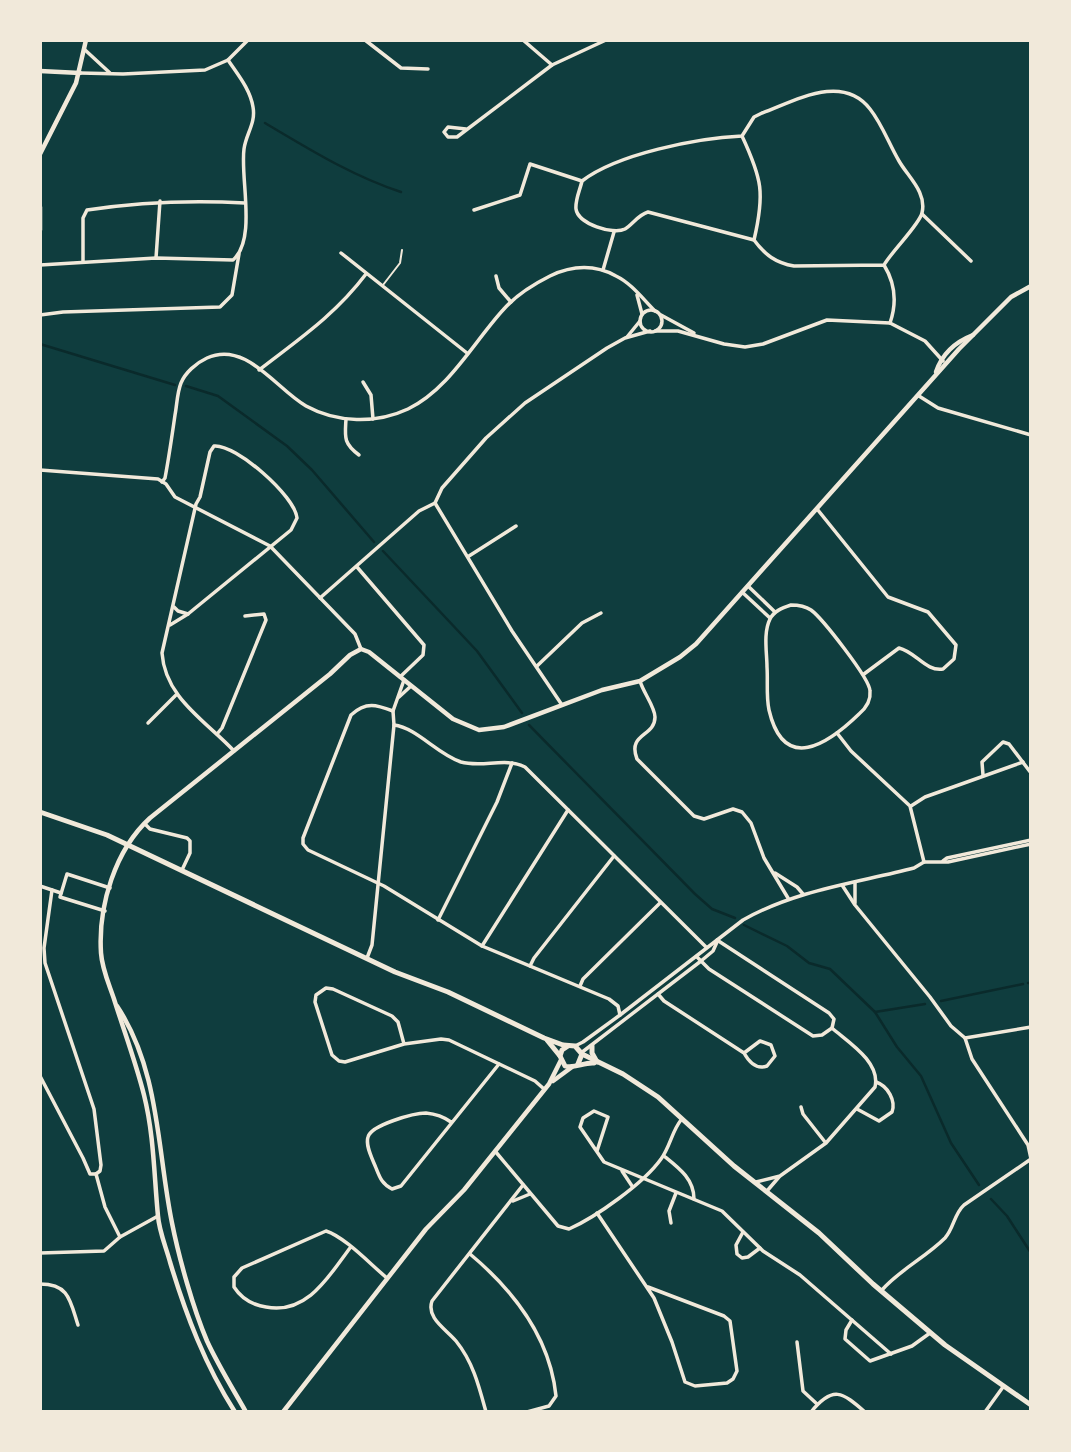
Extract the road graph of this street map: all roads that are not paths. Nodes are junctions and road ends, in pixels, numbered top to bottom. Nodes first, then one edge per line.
1 (86, 40) edge
2 (248, 40) edge
3 (365, 40) edge
4 (523, 40) edge
5 (606, 40) edge
6 (84, 49) junction
7 (228, 60) junction
8 (552, 65) junction
9 (428, 69) dead end
10 (40, 71) edge
11 (80, 73) junction
12 (112, 74) junction
13 (466, 130) junction
14 (741, 136) junction
15 (40, 154) edge
16 (582, 181) junction
17 (159, 201) junction
18 (245, 203) junction
19 (40, 207) edge
20 (474, 210) dead end
21 (922, 214) junction
22 (40, 230) edge
23 (614, 232) junction
24 (754, 240) junction
25 (402, 250) dead end
26 (341, 253) dead end
27 (239, 254) junction
28 (156, 258) junction
29 (83, 261) junction
30 (971, 261) dead end
31 (40, 265) edge
32 (884, 265) junction
33 (603, 270) junction
34 (366, 274) junction
35 (496, 276) dead end
36 (382, 286) junction
37 (1031, 286) edge
38 (636, 293) junction
39 (511, 302) junction
40 (655, 311) junction
41 (40, 315) edge
42 (660, 315) junction
43 (641, 318) junction
44 (890, 323) junction
45 (653, 331) junction
46 (702, 337) junction
47 (625, 338) junction
48 (467, 353) junction
49 (944, 361) junction
50 (259, 370) junction
51 (363, 382) dead end
52 (919, 396) junction
53 (346, 419) junction
54 (373, 419) junction
55 (1031, 435) edge
56 (359, 454) dead end
57 (40, 470) edge
58 (162, 482) junction
59 (435, 503) junction
60 (196, 508) junction
61 (817, 509) junction
62 (516, 526) dead end
63 (270, 546) junction
64 (469, 556) junction
65 (356, 567) junction
66 (748, 586) junction
67 (742, 592) junction
68 (320, 598) junction
69 (173, 606) junction
70 (775, 611) junction
71 (601, 612) dead end
72 (188, 614) junction
73 (245, 616) dead end
74 (770, 618) junction
75 (170, 625) junction
76 (361, 649) junction
77 (537, 666) junction
78 (864, 674) junction
79 (402, 678) junction
80 (640, 681) junction
81 (412, 685) junction
82 (176, 695) junction
83 (398, 698) junction
84 (562, 705) junction
85 (393, 711) junction
86 (148, 723) dead end
87 (394, 725) junction
88 (838, 733) junction
89 (217, 734) junction
90 (234, 751) junction
91 (1023, 762) junction
92 (512, 763) junction
93 (1031, 773) edge
94 (983, 775) junction
95 (910, 806) junction
96 (568, 810) junction
97 (40, 812) edge
98 (145, 823) junction
99 (1031, 842) edge
100 (127, 845) junction
101 (614, 856) junction
102 (924, 862) junction
103 (181, 872) junction
104 (773, 872) junction
105 (377, 882) junction
106 (855, 882) junction
107 (842, 885) junction
108 (40, 886) edge
109 (110, 888) junction
110 (52, 890) junction
111 (61, 892) junction
112 (803, 894) junction
113 (788, 900) junction
114 (660, 903) junction
115 (855, 905) junction
116 (105, 911) junction
117 (438, 920) junction
118 (717, 940) junction
119 (482, 946) junction
120 (706, 947) junction
121 (697, 956) junction
122 (366, 958) junction
123 (701, 961) junction
124 (530, 966) junction
125 (580, 986) junction
126 (658, 994) junction
127 (115, 1004) junction
128 (620, 1015) junction
129 (1031, 1027) edge
130 (832, 1028) junction
131 (544, 1038) junction
132 (965, 1038) junction
133 (404, 1044) junction
134 (571, 1046) junction
135 (592, 1046) junction
136 (582, 1053) junction
137 (744, 1053) junction
138 (560, 1058) junction
139 (599, 1063) junction
140 (499, 1064) junction
141 (575, 1066) junction
142 (40, 1076) edge
143 (876, 1082) junction
144 (549, 1084) junction
145 (544, 1089) junction
146 (801, 1107) dead end
147 (857, 1109) junction
148 (682, 1118) junction
149 (451, 1122) junction
150 (826, 1143) junction
151 (495, 1151) junction
152 (597, 1151) junction
153 (664, 1156) junction
154 (1031, 1159) edge
155 (620, 1170) junction
156 (96, 1174) junction
157 (780, 1176) junction
158 (642, 1179) junction
159 (755, 1182) junction
160 (523, 1185) junction
161 (632, 1186) junction
162 (768, 1191) junction
163 (676, 1193) junction
164 (530, 1194) junction
165 (694, 1199) junction
166 (512, 1202) junction
167 (170, 1213) junction
168 (597, 1213) junction
169 (158, 1216) junction
170 (671, 1223) dead end
171 (743, 1232) junction
172 (120, 1237) junction
173 (350, 1248) junction
174 (760, 1248) junction
175 (40, 1254) edge
176 (470, 1254) junction
177 (387, 1278) junction
178 (40, 1284) edge
179 (648, 1287) junction
180 (881, 1291) junction
181 (852, 1320) junction
182 (78, 1325) dead end
183 (930, 1333) junction
184 (797, 1342) dead end
185 (891, 1354) junction
186 (1003, 1387) junction
187 (817, 1404) junction
188 (1031, 1405) edge
189 (235, 1412) edge
190 (246, 1412) edge
191 (284, 1412) edge
192 (486, 1412) edge
193 (527, 1412) edge
194 (811, 1412) edge
195 (865, 1412) edge
196 (985, 1412) edge

1 - 6 street
2 - 7 street
3 - 9 street
4 - 8 street
5 - 8 street
6 - 11 street
6 - 12 street
7 - 12 street
7 - 18 street
8 - 13 street
10 - 11 street
11 - 12 street
11 - 15 street
13 - 13 street
14 - 16 street
14 - 21 street
14 - 24 street
16 - 20 street
16 - 23 street
17 - 18 street
17 - 28 street
17 - 29 street
18 - 27 street
19 - 22 street
21 - 30 street
21 - 32 street
23 - 24 street
23 - 33 street
24 - 32 street
25 - 36 lane
26 - 34 street
27 - 28 street
27 - 41 street
28 - 29 street
29 - 31 street
32 - 44 street
33 - 38 street
33 - 39 street
34 - 36 street
34 - 50 street
35 - 39 street
36 - 48 street
37 - 49 street
38 - 40 street
38 - 43 street
39 - 48 street
40 - 42 street
40 - 43 street
42 - 45 street
42 - 46 street
43 - 45 street
43 - 47 street
44 - 46 street
44 - 49 street
45 - 46 street
45 - 47 street
47 - 59 street
48 - 54 street
49 - 52 street
50 - 53 street
50 - 58 street
51 - 54 street
52 - 55 street
52 - 61 street
53 - 54 street
53 - 56 street
57 - 58 street
58 - 60 street
59 - 64 street
59 - 65 street
60 - 63 street
60 - 63 street
60 - 69 street
61 - 66 street
61 - 78 street
62 - 64 street
63 - 68 street
63 - 72 street
64 - 77 street
65 - 68 street
65 - 79 street
66 - 67 street
66 - 70 street
67 - 74 street
67 - 80 street
68 - 76 street
69 - 72 street
69 - 75 street
70 - 74 street
70 - 78 street
71 - 77 street
72 - 75 street
73 - 89 street
74 - 88 street
75 - 82 street
76 - 79 street
76 - 90 street
77 - 84 street
78 - 88 street
79 - 81 street
79 - 83 street
80 - 84 street
80 - 104 street
81 - 83 street
81 - 84 street
82 - 86 street
82 - 89 street
83 - 85 street
85 - 87 street
85 - 105 street
87 - 92 street
87 - 105 street
88 - 95 street
89 - 90 street
90 - 98 street
91 - 93 street
91 - 94 street
91 - 94 street
92 - 96 street
92 - 117 street
94 - 95 street
95 - 102 street
96 - 101 street
96 - 119 street
97 - 100 main road
98 - 100 street
98 - 103 street
99 - 102 street
100 - 103 main road
100 - 109 street
101 - 114 street
101 - 124 street
102 - 106 street
103 - 122 main road
104 - 112 street
104 - 113 street
105 - 117 street
105 - 122 street
106 - 107 street
106 - 115 street
107 - 112 street
107 - 115 street
108 - 110 street
109 - 111 street
109 - 116 street
110 - 111 street
110 - 156 street
111 - 116 street
112 - 113 street
113 - 118 street
114 - 120 street
114 - 125 street
115 - 132 street
116 - 127 street
117 - 119 street
118 - 120 street
118 - 123 street
118 - 130 street
119 - 124 street
120 - 121 street
121 - 123 street
121 - 128 street
122 - 131 main road
123 - 126 street
123 - 130 street
124 - 125 street
125 - 128 street
126 - 135 street
126 - 137 street
127 - 167 street
127 - 169 street
128 - 134 street
129 - 132 street
130 - 143 street
131 - 134 main road
131 - 138 main road
132 - 154 street
133 - 133 street
133 - 140 street
134 - 136 main road
134 - 138 main road
135 - 136 street
135 - 139 main road
136 - 139 main road
136 - 141 main road
137 - 137 street
138 - 141 main road
138 - 144 street
139 - 141 main road
139 - 148 main road
140 - 145 street
140 - 149 street
141 - 144 street
142 - 156 street
143 - 147 street
143 - 147 street
144 - 145 street
145 - 151 street
146 - 150 street
147 - 150 street
148 - 153 street
148 - 159 main road
149 - 149 street
150 - 157 street
151 - 160 street
151 - 177 street
152 - 152 street
152 - 155 street
153 - 158 street
153 - 165 street
154 - 180 street
155 - 158 street
155 - 161 street
156 - 172 street
157 - 159 street
157 - 162 street
158 - 161 street
158 - 163 street
159 - 162 main road
160 - 164 street
160 - 166 street
161 - 168 street
162 - 180 main road
163 - 165 street
163 - 170 street
164 - 166 street
164 - 168 street
165 - 171 street
166 - 176 street
167 - 169 street
167 - 190 street
168 - 179 street
169 - 172 street
169 - 189 street
171 - 174 street
171 - 174 street
172 - 175 street
173 - 173 street
173 - 177 street
174 - 181 street
176 - 192 street
176 - 193 street
177 - 191 street
178 - 182 street
179 - 179 street
180 - 183 main road
181 - 185 street
181 - 185 street
183 - 185 street
183 - 186 main road
184 - 187 street
186 - 188 main road
186 - 196 street
187 - 194 street
187 - 195 street

